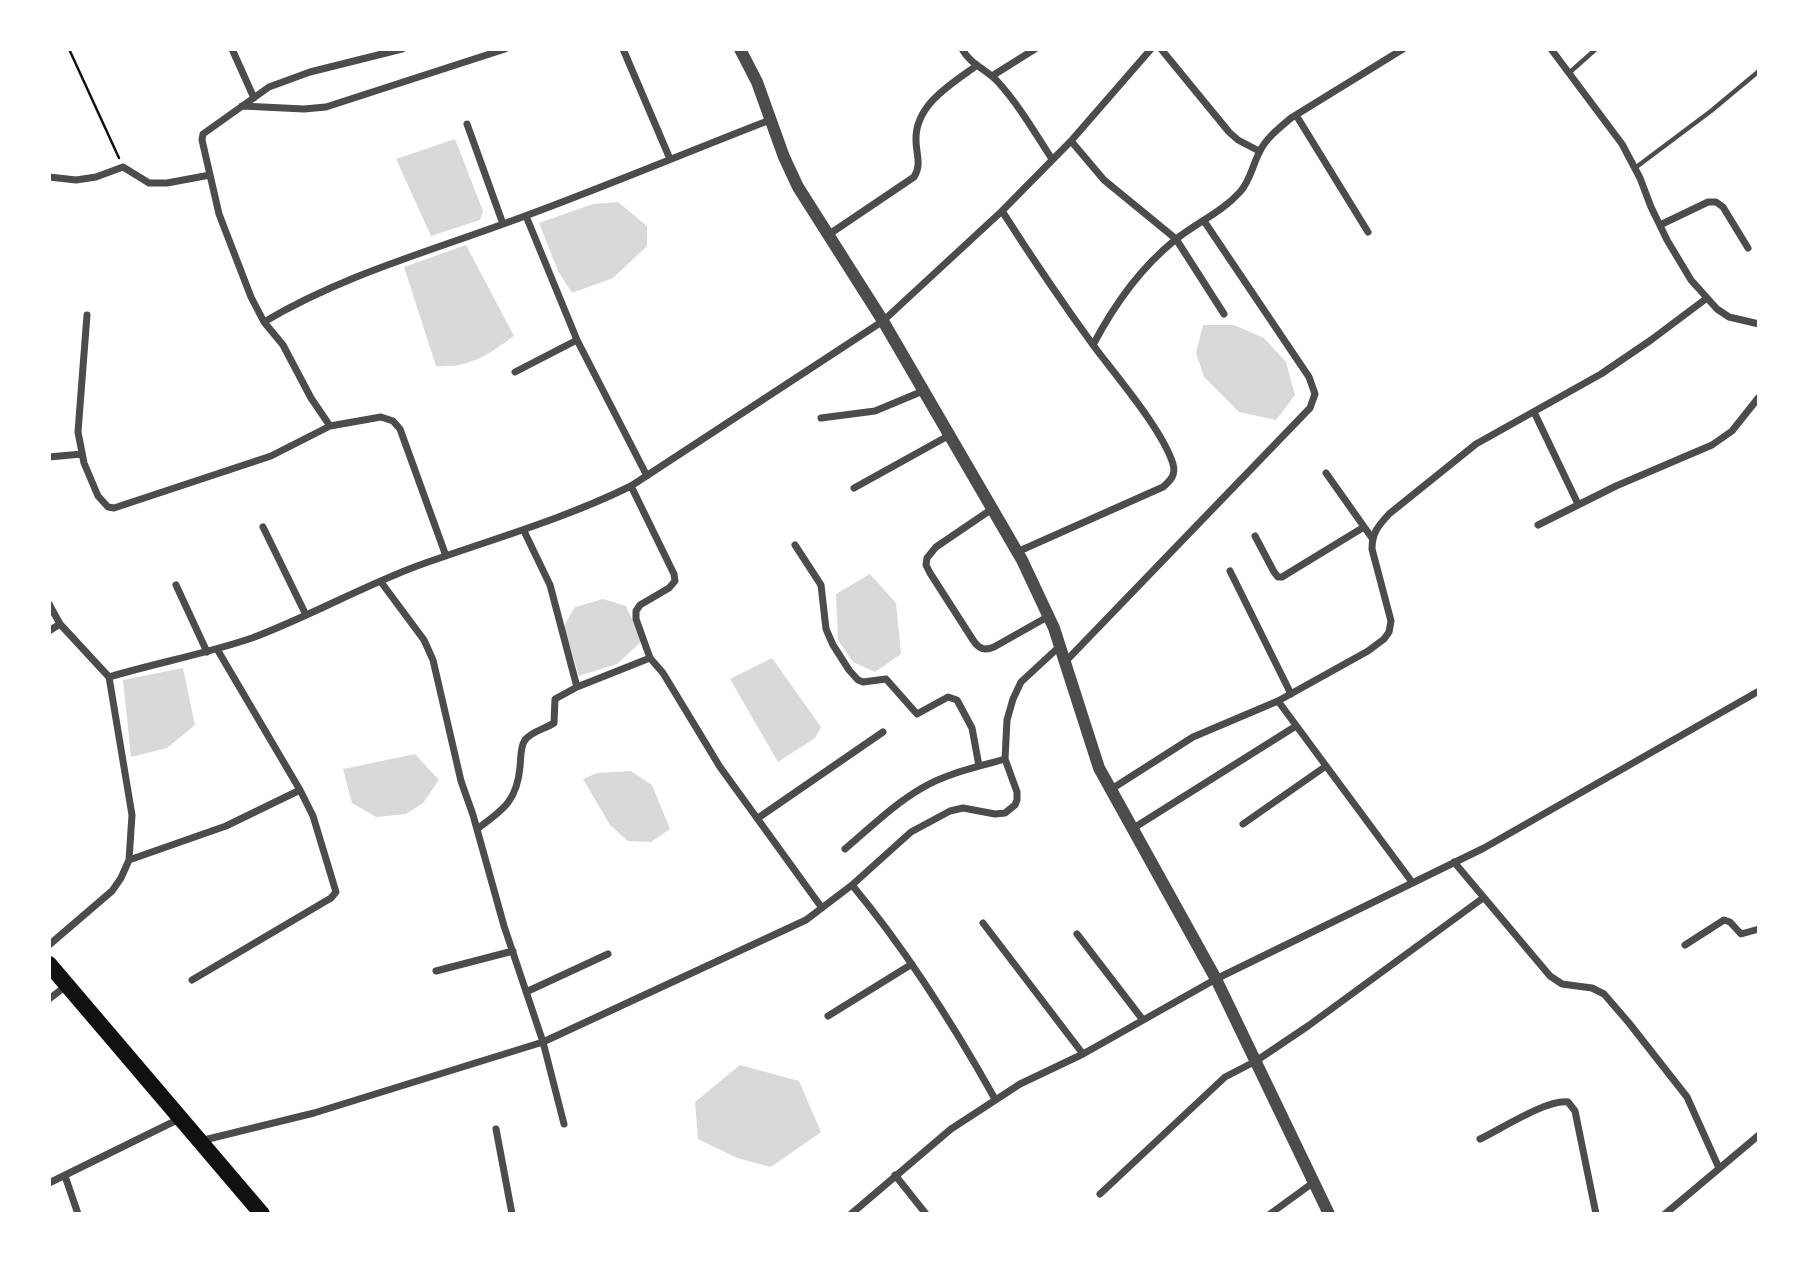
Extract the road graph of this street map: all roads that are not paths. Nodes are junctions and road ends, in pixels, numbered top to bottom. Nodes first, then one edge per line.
1 (232, 49) edge
2 (402, 49) edge
3 (505, 49) edge
4 (623, 49) edge
5 (740, 49) edge
6 (962, 49) edge
7 (1035, 49) edge
8 (1151, 49) edge
9 (1161, 49) edge
10 (1403, 49) edge
11 (1551, 49) edge
12 (1596, 49) edge
13 (976, 66) junction
14 (1759, 71) edge
15 (1569, 73) junction
16 (992, 76) junction
17 (254, 98) junction
18 (242, 106) junction
19 (1296, 115) junction
20 (770, 120) junction
21 (467, 124) dead end
22 (1071, 141) junction
23 (1259, 151) junction
24 (670, 159) junction
25 (1052, 159) junction
26 (1635, 168) junction
27 (210, 175) junction
28 (49, 177) edge
29 (1002, 211) junction
30 (526, 216) junction
31 (1204, 221) junction
32 (503, 225) junction
33 (1660, 226) junction
34 (1368, 232) dead end
35 (828, 235) junction
36 (1176, 239) junction
37 (1748, 248) dead end
38 (1707, 298) junction
39 (1224, 314) dead end
40 (87, 315) dead end
41 (883, 321) junction
42 (264, 322) junction
43 (1759, 324) edge
44 (578, 340) junction
45 (1093, 345) junction
46 (515, 372) dead end
47 (923, 391) junction
48 (1759, 397) edge
49 (1534, 412) junction
50 (821, 418) dead end
51 (330, 426) junction
52 (948, 436) junction
53 (82, 454) junction
54 (49, 457) edge
55 (1326, 473) dead end
56 (647, 476) junction
57 (631, 486) junction
58 (854, 488) dead end
59 (1578, 504) junction
60 (992, 509) junction
61 (1538, 525) dead end
62 (263, 527) dead end
63 (1364, 527) junction
64 (524, 531) junction
65 (1255, 536) dead end
66 (1372, 538) junction
67 (795, 545) dead end
68 (1017, 552) junction
69 (446, 556) junction
70 (1230, 572) dead end
71 (381, 582) junction
72 (176, 585) dead end
73 (49, 604) edge
74 (306, 615) junction
75 (1049, 616) junction
76 (60, 624) junction
77 (49, 631) edge
78 (1060, 646) junction
79 (217, 649) junction
80 (207, 652) junction
81 (650, 658) junction
82 (1065, 662) junction
83 (108, 677) junction
84 (577, 687) junction
85 (1759, 691) edge
86 (1291, 694) junction
87 (1278, 701) junction
88 (1296, 726) junction
89 (883, 732) dead end
90 (1005, 759) junction
91 (979, 766) junction
92 (1326, 766) junction
93 (300, 790) junction
94 (1110, 790) junction
95 (758, 818) junction
96 (1243, 824) dead end
97 (477, 829) junction
98 (1132, 829) junction
99 (845, 849) dead end
100 (129, 860) junction
101 (1454, 862) junction
102 (1412, 882) junction
103 (852, 884) junction
104 (1483, 898) junction
105 (822, 908) junction
106 (983, 923) dead end
107 (1759, 929) edge
108 (1077, 934) dead end
109 (1685, 944) dead end
110 (49, 945) edge
111 (513, 951) junction
112 (608, 954) dead end
113 (49, 964) edge
114 (912, 964) junction
115 (436, 971) dead end
116 (1216, 979) junction
117 (192, 980) dead end
118 (67, 986) junction
119 (526, 992) junction
120 (49, 999) edge
121 (828, 1016) dead end
122 (1143, 1020) junction
123 (543, 1042) junction
124 (1083, 1054) junction
125 (1256, 1061) junction
126 (995, 1099) junction
127 (180, 1119) junction
128 (564, 1124) dead end
129 (496, 1129) dead end
130 (1759, 1135) edge
131 (1480, 1139) dead end
132 (200, 1141) junction
133 (1719, 1168) junction
134 (895, 1175) junction
135 (65, 1176) junction
136 (1314, 1182) junction
137 (49, 1183) edge
138 (1100, 1194) dead end
139 (78, 1214) edge
140 (262, 1214) edge
141 (512, 1214) edge
142 (851, 1214) edge
143 (926, 1214) edge
144 (1270, 1214) edge
145 (1329, 1214) edge
146 (1596, 1214) edge
147 (1665, 1214) edge

1 - 17 street
2 - 17 street
3 - 18 street
4 - 24 street
5 - 20 street
6 - 13 street
7 - 16 street
8 - 22 street
9 - 23 street
10 - 19 street
11 - 15 street
12 - 15 lane
13 - 16 street
13 - 35 street
14 - 26 lane
15 - 26 street
16 - 25 street
17 - 18 street
18 - 27 street
19 - 23 street
19 - 34 street
20 - 24 street
20 - 35 street
21 - 32 street
22 - 25 street
22 - 36 street
23 - 31 street
24 - 30 street
25 - 29 street
26 - 33 street
27 - 28 street
27 - 42 street
29 - 41 street
29 - 45 street
30 - 32 street
30 - 44 street
31 - 36 street
31 - 82 street
32 - 42 street
33 - 37 street
33 - 38 street
35 - 41 street
36 - 39 street
36 - 45 street
38 - 43 street
38 - 49 street
40 - 53 street
41 - 47 street
41 - 56 street
42 - 51 street
44 - 46 street
44 - 56 street
45 - 68 street
47 - 50 street
47 - 52 street
48 - 59 street
49 - 59 street
49 - 66 street
51 - 53 street
51 - 69 street
52 - 58 street
52 - 60 street
53 - 54 street
55 - 63 street
56 - 57 street
57 - 64 street
57 - 81 street
59 - 61 street
60 - 68 street
60 - 75 street
62 - 74 street
63 - 65 street
63 - 66 street
64 - 69 street
64 - 84 street
66 - 86 street
67 - 91 street
68 - 75 street
69 - 71 street
70 - 86 street
71 - 74 street
71 - 97 street
72 - 80 street
73 - 76 street
74 - 79 street
75 - 78 street
76 - 77 street
76 - 83 street
78 - 82 street
78 - 90 street
79 - 80 street
79 - 93 street
80 - 83 street
81 - 84 street
81 - 95 street
82 - 94 street
83 - 100 street
84 - 97 street
85 - 101 street
86 - 87 street
87 - 88 street
87 - 94 street
88 - 92 street
88 - 98 street
89 - 95 street
90 - 91 street
90 - 103 street
91 - 99 street
92 - 96 street
92 - 102 street
93 - 100 street
93 - 117 street
94 - 98 street
95 - 105 street
97 - 111 street
98 - 116 street
100 - 110 street
101 - 102 street
101 - 104 street
102 - 116 street
103 - 105 street
103 - 114 street
104 - 125 street
104 - 133 street
105 - 123 street
106 - 124 street
107 - 109 street
108 - 122 street
111 - 115 street
111 - 119 street
112 - 119 street
113 - 118 main road
114 - 121 street
114 - 126 street
116 - 122 street
116 - 125 street
118 - 120 street
118 - 127 main road
119 - 123 street
122 - 124 street
123 - 128 street
123 - 132 street
124 - 126 street
125 - 136 street
125 - 138 street
126 - 134 street
127 - 132 main road
127 - 135 street
129 - 141 street
130 - 133 street
131 - 146 street
132 - 140 main road
133 - 147 street
134 - 142 street
134 - 143 street
135 - 137 street
135 - 139 street
136 - 144 street
136 - 145 street

